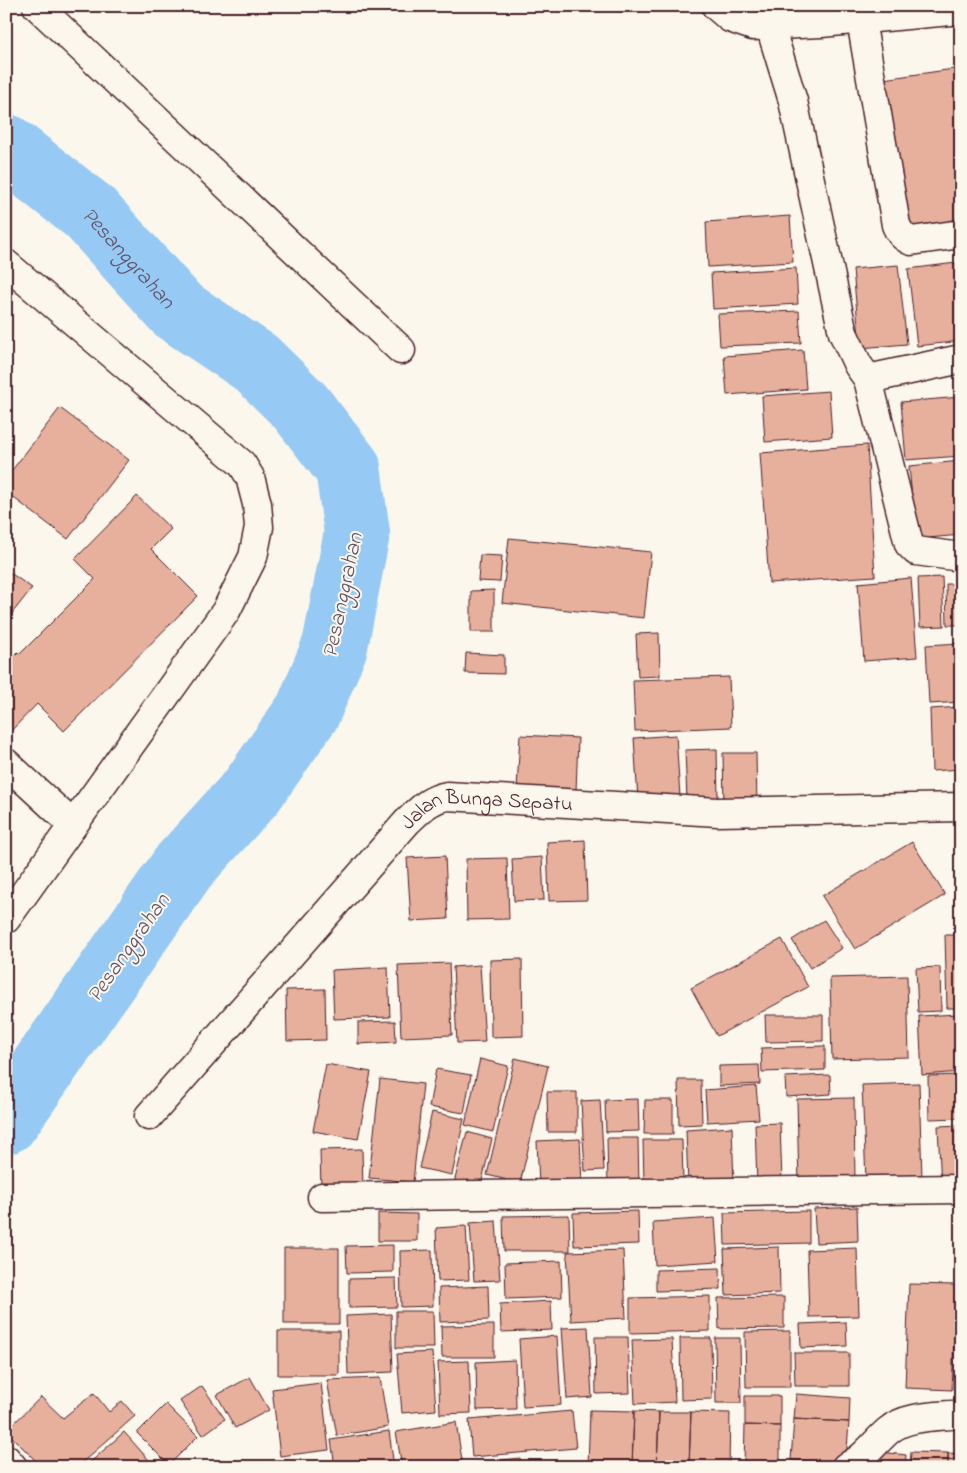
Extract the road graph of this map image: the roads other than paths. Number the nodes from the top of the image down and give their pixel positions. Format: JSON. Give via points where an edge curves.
{"nodes":[{"id":1,"x":37,"y":6,"type":"edge"},
{"id":2,"x":716,"y":6,"type":"edge"},
{"id":3,"x":961,"y":10,"type":"edge"},
{"id":4,"x":861,"y":20,"type":"junction"},
{"id":5,"x":770,"y":26,"type":"junction"},
{"id":6,"x":961,"y":234,"type":"edge"},
{"id":7,"x":6,"y":264,"type":"edge"},
{"id":8,"x":401,"y":350,"type":"dead end"},
{"id":9,"x":961,"y":359,"type":"edge"},
{"id":10,"x":868,"y":379,"type":"junction"},
{"id":11,"x":961,"y":557,"type":"edge"},
{"id":12,"x":6,"y":763,"type":"edge"},
{"id":13,"x":961,"y":807,"type":"edge"},
{"id":14,"x":72,"y":824,"type":"junction"},
{"id":15,"x":6,"y":919,"type":"edge"},
{"id":16,"x":149,"y":1116,"type":"dead end"},
{"id":17,"x":961,"y":1189,"type":"edge"},
{"id":18,"x":322,"y":1198,"type":"dead end"},
{"id":19,"x":961,"y":1414,"type":"edge"},
{"id":20,"x":6,"y":1459,"type":"edge"},
{"id":21,"x":13,"y":1467,"type":"edge"},
{"id":22,"x":846,"y":1467,"type":"edge"}],
"edges":[{"from":1,"to":8,"type":"street"},
{"from":2,"to":5,"type":"street","via":[[738,22]]},
{"from":3,"to":4,"type":"street"},
{"from":4,"to":5,"type":"street"},
{"from":4,"to":6,"type":"street","via":[[896,225],[905,238],[912,240]]},
{"from":5,"to":10,"type":"street","via":[[793,101],[843,333]]},
{"from":7,"to":14,"type":"street","via":[[242,464],[250,477],[257,504],[259,527],[253,557],[226,611]]},
{"from":9,"to":10,"type":"street"},
{"from":10,"to":11,"type":"street","via":[[911,547],[916,551]]},
{"from":12,"to":14,"type":"street"},
{"from":13,"to":16,"type":"street","name":"Jalan Bunga Sepatu","via":[[718,812],[438,798],[424,805],[407,822]]},
{"from":14,"to":15,"type":"street"},
{"from":17,"to":18,"type":"street"},
{"from":19,"to":22,"type":"street","via":[[906,1422],[889,1430],[869,1451]]},
{"from":20,"to":21,"type":"street"}]}
